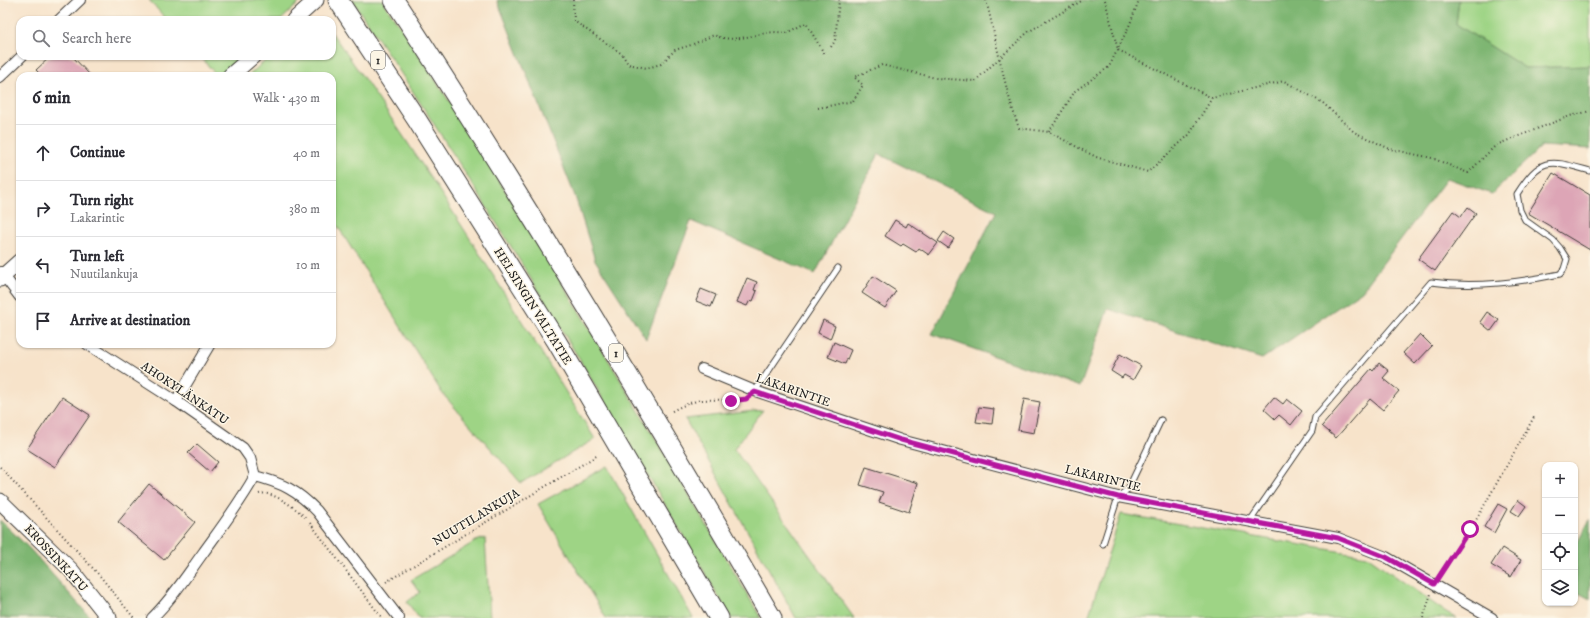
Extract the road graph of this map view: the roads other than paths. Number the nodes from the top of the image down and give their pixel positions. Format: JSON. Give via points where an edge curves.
{"nodes":[{"id":1,"x":80,"y":0,"type":"edge"},
{"id":2,"x":316,"y":0,"type":"edge"},
{"id":3,"x":338,"y":0,"type":"edge"},
{"id":4,"x":394,"y":0,"type":"edge"},
{"id":5,"x":64,"y":16,"type":"edge"},
{"id":6,"x":298,"y":16,"type":"edge"},
{"id":7,"x":18,"y":60,"type":"edge"},
{"id":8,"x":248,"y":60,"type":"edge"},
{"id":9,"x":235,"y":72,"type":"edge"},
{"id":10,"x":0,"y":77,"type":"edge"},
{"id":11,"x":1590,"y":171,"type":"edge"},
{"id":12,"x":16,"y":264,"type":"edge"},
{"id":13,"x":838,"y":268,"type":"dead end"},
{"id":14,"x":1,"y":275,"type":"edge"},
{"id":15,"x":16,"y":292,"type":"edge"},
{"id":16,"x":93,"y":348,"type":"edge"},
{"id":17,"x":208,"y":348,"type":"edge"},
{"id":18,"x":702,"y":369,"type":"dead end"},
{"id":19,"x":755,"y":392,"type":"junction"},
{"id":20,"x":176,"y":401,"type":"junction"},
{"id":21,"x":1161,"y":420,"type":"dead end"},
{"id":22,"x":255,"y":476,"type":"junction"},
{"id":23,"x":1118,"y":497,"type":"junction"},
{"id":24,"x":0,"y":501,"type":"edge"},
{"id":25,"x":1250,"y":521,"type":"junction"},
{"id":26,"x":1103,"y":544,"type":"dead end"},
{"id":27,"x":110,"y":618,"type":"edge"},
{"id":28,"x":152,"y":618,"type":"edge"},
{"id":29,"x":399,"y":618,"type":"edge"},
{"id":30,"x":719,"y":618,"type":"edge"},
{"id":31,"x":772,"y":618,"type":"edge"},
{"id":32,"x":1492,"y":618,"type":"edge"}],
"edges":[{"from":1,"to":5,"type":"street"},
{"from":2,"to":6,"type":"street"},
{"from":3,"to":30,"type":"highway","name":"HELSINGIN VALTATIE","number":"1","via":[[557,342]]},
{"from":4,"to":31,"type":"highway","number":"1","via":[[595,317]]},
{"from":7,"to":10,"type":"street"},
{"from":8,"to":9,"type":"street"},
{"from":11,"to":25,"type":"lane","via":[[1556,162],[1542,164],[1528,177],[1517,194],[1525,220],[1553,240],[1567,259],[1560,274],[1520,282],[1455,286],[1431,282],[1315,417],[1312,431]]},
{"from":12,"to":14,"type":"street"},
{"from":13,"to":19,"type":"lane"},
{"from":14,"to":15,"type":"street"},
{"from":16,"to":20,"type":"street","name":"AHOKYLÄNKATU"},
{"from":17,"to":20,"type":"street"},
{"from":18,"to":19,"type":"street","name":"LAKARINTIE"},
{"from":19,"to":23,"type":"street","name":"LAKARINTIE","via":[[901,440]]},
{"from":20,"to":22,"type":"street","name":"AHOKYLÄNKATU","via":[[243,448],[250,458]]},
{"from":21,"to":23,"type":"lane","via":[[1128,489]]},
{"from":22,"to":28,"type":"street","via":[[183,582]]},
{"from":22,"to":29,"type":"street","via":[[286,485],[304,498],[317,511]]},
{"from":23,"to":25,"type":"street","name":"LAKARINTIE"},
{"from":23,"to":26,"type":"lane"},
{"from":24,"to":27,"type":"street","name":"KROSSINKATU","via":[[71,570]]},
{"from":25,"to":32,"type":"street","name":"LAKARINTIE","via":[[1338,538],[1386,557]]}]}
